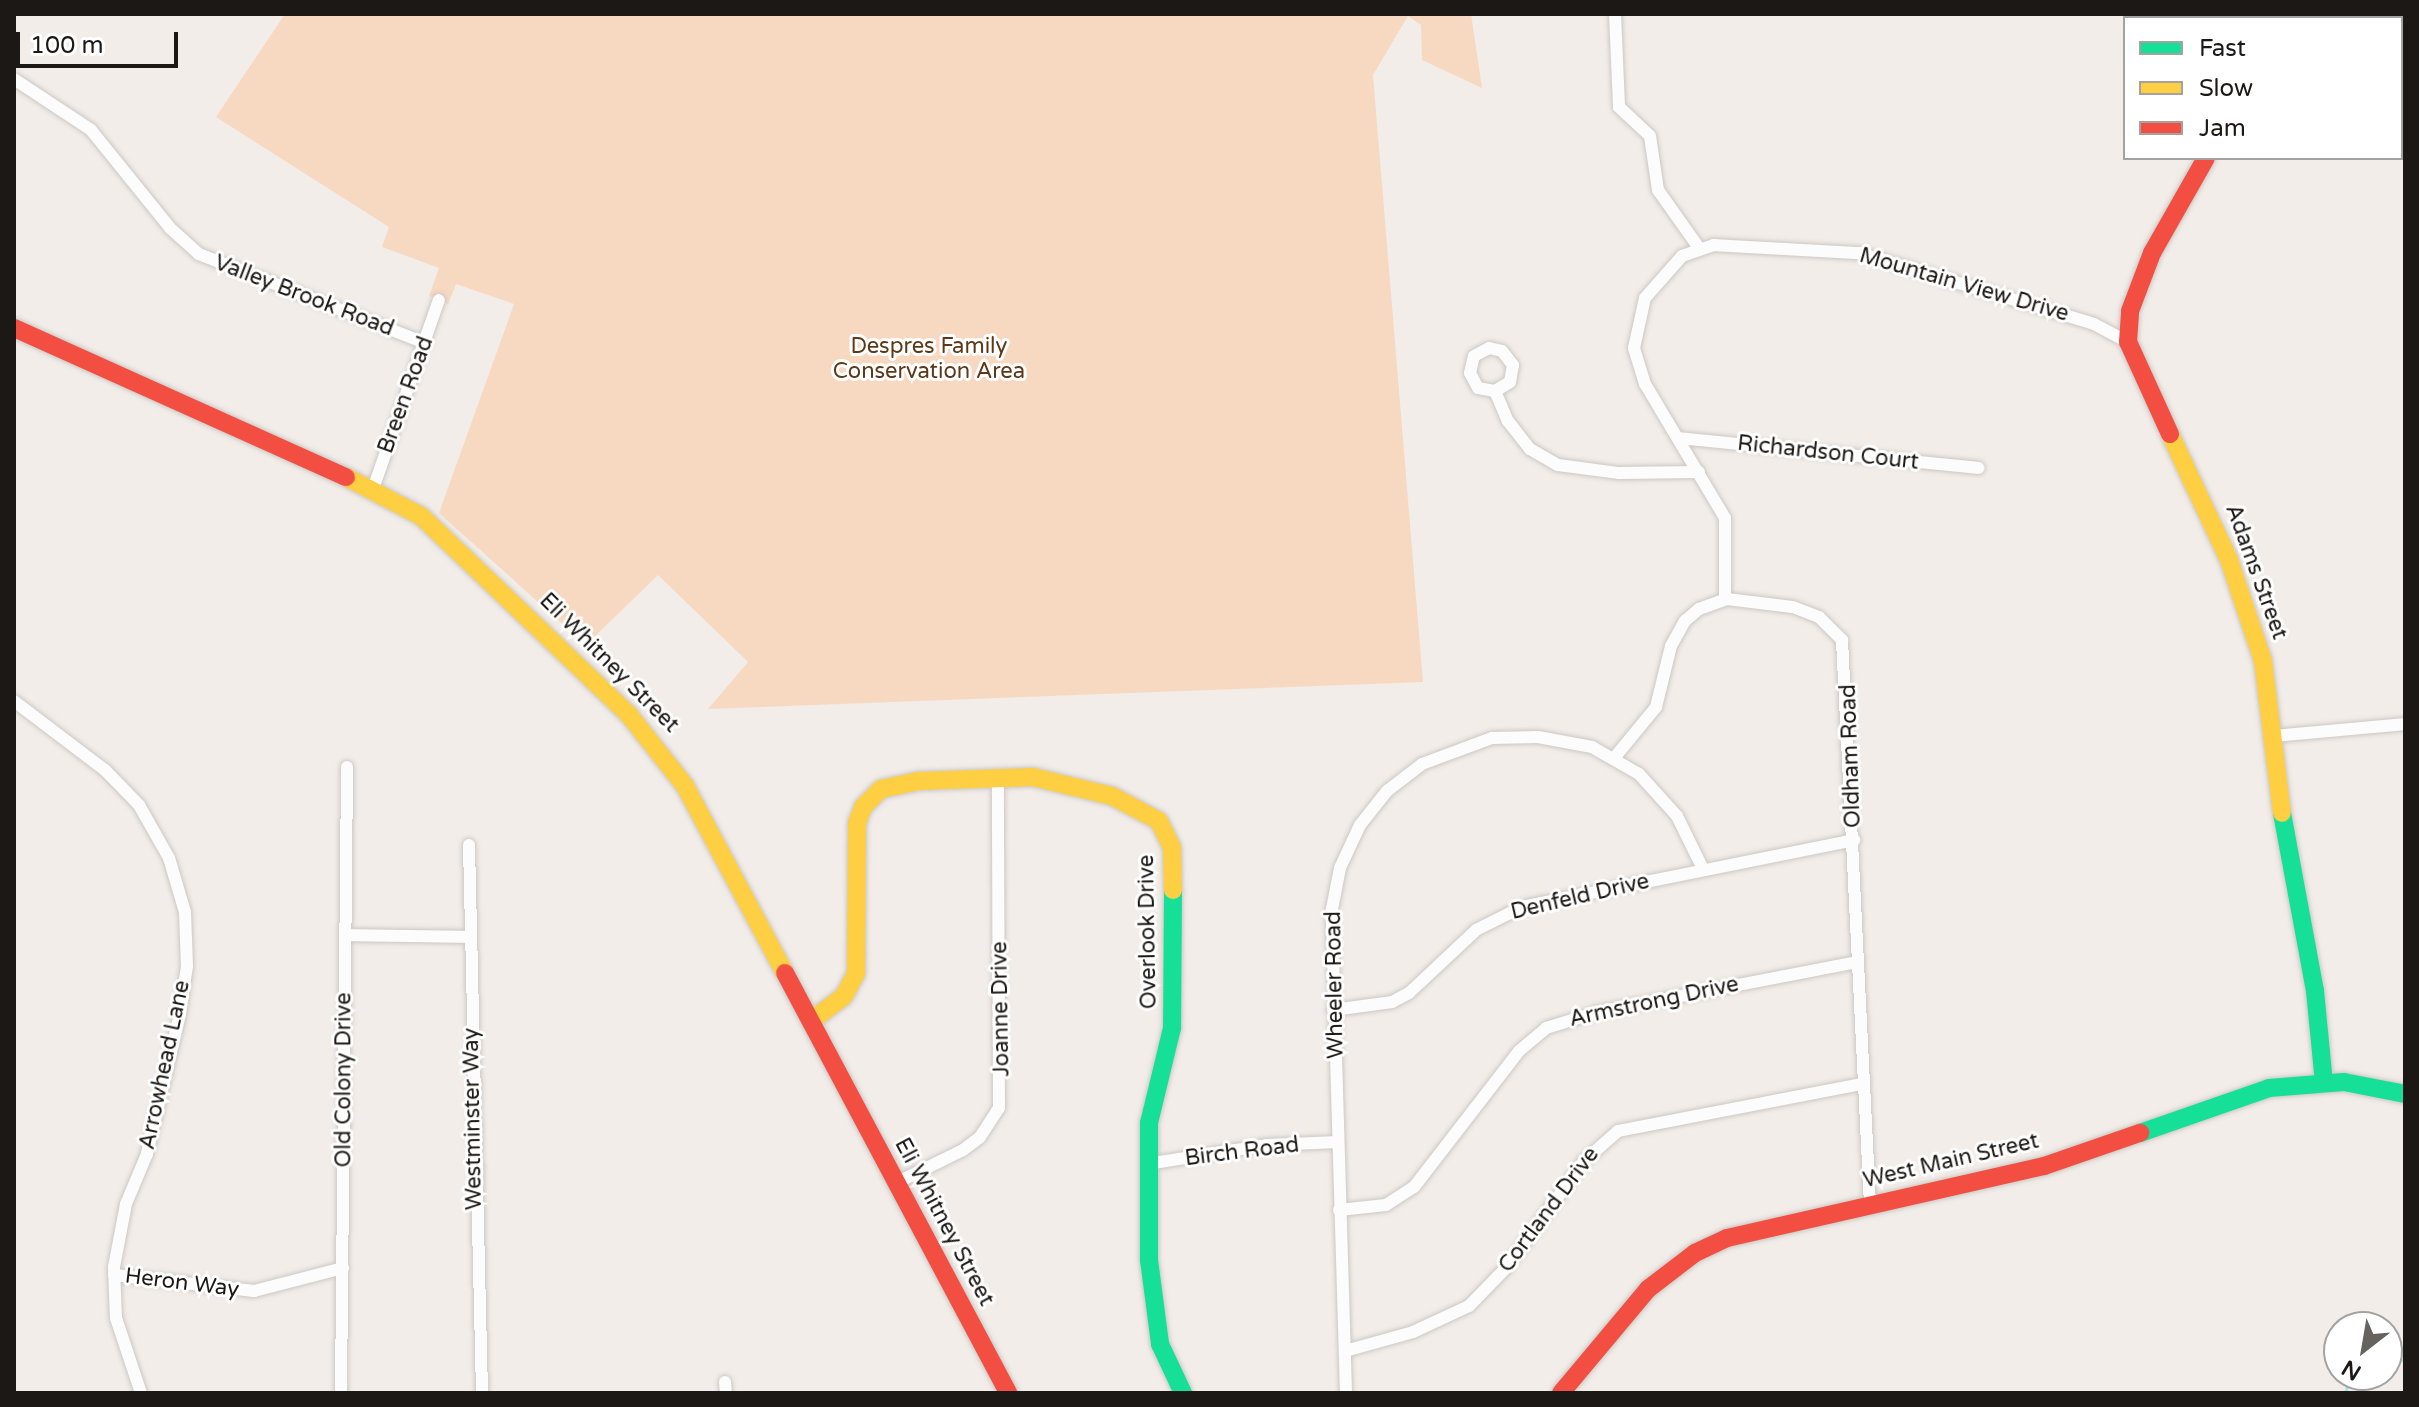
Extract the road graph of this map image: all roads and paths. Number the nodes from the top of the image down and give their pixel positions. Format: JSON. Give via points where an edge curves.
{"nodes":[{"id":1,"x":1615,"y":14,"type":"edge"},
{"id":2,"x":14,"y":79,"type":"edge"},
{"id":3,"x":2205,"y":160,"type":"edge"},
{"id":4,"x":1699,"y":248,"type":"junction"},
{"id":5,"x":439,"y":300,"type":"dead end"},
{"id":6,"x":14,"y":328,"type":"edge"},
{"id":7,"x":2128,"y":342,"type":"junction"},
{"id":8,"x":425,"y":343,"type":"junction"},
{"id":9,"x":1495,"y":391,"type":"dead end"},
{"id":10,"x":1678,"y":438,"type":"junction"},
{"id":11,"x":1979,"y":468,"type":"dead end"},
{"id":12,"x":1699,"y":472,"type":"junction"},
{"id":13,"x":373,"y":489,"type":"junction"},
{"id":14,"x":1725,"y":599,"type":"junction"},
{"id":15,"x":14,"y":701,"type":"edge"},
{"id":16,"x":2405,"y":724,"type":"edge"},
{"id":17,"x":2274,"y":736,"type":"junction"},
{"id":18,"x":1615,"y":757,"type":"junction"},
{"id":19,"x":347,"y":767,"type":"dead end"},
{"id":20,"x":998,"y":779,"type":"junction"},
{"id":21,"x":1854,"y":840,"type":"junction"},
{"id":22,"x":469,"y":845,"type":"dead end"},
{"id":23,"x":1703,"y":869,"type":"junction"},
{"id":24,"x":345,"y":935,"type":"junction"},
{"id":25,"x":470,"y":937,"type":"junction"},
{"id":26,"x":1857,"y":962,"type":"junction"},
{"id":27,"x":1333,"y":1010,"type":"junction"},
{"id":28,"x":811,"y":1021,"type":"junction"},
{"id":29,"x":2324,"y":1082,"type":"junction"},
{"id":30,"x":1861,"y":1084,"type":"junction"},
{"id":31,"x":2405,"y":1094,"type":"edge"},
{"id":32,"x":1338,"y":1142,"type":"junction"},
{"id":33,"x":1147,"y":1164,"type":"junction"},
{"id":34,"x":896,"y":1183,"type":"junction"},
{"id":35,"x":1870,"y":1205,"type":"junction"},
{"id":36,"x":1339,"y":1210,"type":"junction"},
{"id":37,"x":343,"y":1268,"type":"junction"},
{"id":38,"x":114,"y":1275,"type":"junction"},
{"id":39,"x":1345,"y":1351,"type":"junction"},
{"id":40,"x":141,"y":1393,"type":"edge"},
{"id":41,"x":341,"y":1393,"type":"edge"},
{"id":42,"x":482,"y":1393,"type":"edge"},
{"id":43,"x":1008,"y":1393,"type":"edge"},
{"id":44,"x":1183,"y":1393,"type":"edge"},
{"id":45,"x":1346,"y":1393,"type":"edge"},
{"id":46,"x":1561,"y":1393,"type":"edge"}],
"edges":[{"from":1,"to":4,"type":"street","via":[[1619,107],[1650,136],[1658,190]]},
{"from":2,"to":8,"type":"street","name":"Valley Brook Road","via":[[91,130],[170,228],[199,254]]},
{"from":3,"to":7,"type":"street","via":[[2146,267],[2130,311]]},
{"from":4,"to":7,"type":"street","name":"Mountain View Drive","via":[[1768,246],[1859,253],[2094,324]]},
{"from":4,"to":10,"type":"street","via":[[1682,256],[1655,283],[1635,331],[1645,384]]},
{"from":5,"to":8,"type":"street","name":"Breen Road"},
{"from":6,"to":13,"type":"street","name":"Eli Whitney Street"},
{"from":7,"to":17,"type":"street","name":"Adams Street","via":[[2243,594],[2263,661]]},
{"from":8,"to":13,"type":"street","name":"Breen Road"},
{"from":9,"to":12,"type":"street","via":[[1519,438],[1558,465],[1619,473]]},
{"from":10,"to":11,"type":"street","name":"Richardson Court"},
{"from":10,"to":12,"type":"street"},
{"from":12,"to":14,"type":"street","via":[[1725,518]]},
{"from":13,"to":28,"type":"street","name":"Eli Whitney Street","via":[[441,531],[664,753]]},
{"from":14,"to":18,"type":"street","via":[[1685,621],[1671,646],[1656,707]]},
{"from":14,"to":21,"type":"street","name":"Oldham Road","via":[[1807,611],[1842,640]]},
{"from":15,"to":38,"type":"street","name":"Arrowhead Lane","via":[[105,770],[139,805],[169,858],[185,912],[187,966],[180,1014],[147,1154],[117,1240]]},
{"from":16,"to":17,"type":"street"},
{"from":17,"to":29,"type":"street","name":"Adams Street","via":[[2288,857],[2315,991]]},
{"from":18,"to":23,"type":"street","name":"Wheeler Road","via":[[1639,774],[1677,816]]},
{"from":18,"to":27,"type":"street","name":"Wheeler Road","via":[[1565,741],[1492,738],[1422,764],[1387,791],[1360,825],[1340,868],[1332,909]]},
{"from":19,"to":24,"type":"street","name":"Old Colony Drive"},
{"from":20,"to":28,"type":"street","name":"Overlook Drive","via":[[897,783],[881,789],[863,807],[857,823],[856,973],[844,996]]},
{"from":20,"to":33,"type":"street","name":"Overlook Drive","via":[[1033,777],[1076,784],[1150,813],[1168,834],[1175,1007],[1153,1093]]},
{"from":20,"to":34,"type":"street","name":"Joanne Drive","via":[[999,1108],[980,1137],[963,1150]]},
{"from":21,"to":23,"type":"street","name":"Denfeld Drive"},
{"from":21,"to":26,"type":"street","name":"Oldham Road"},
{"from":22,"to":25,"type":"street","name":"Westminster Way"},
{"from":23,"to":27,"type":"street","name":"Denfeld Drive","via":[[1504,914],[1468,936],[1409,993],[1392,1002]]},
{"from":24,"to":25,"type":"street"},
{"from":24,"to":37,"type":"street","name":"Old Colony Drive"},
{"from":25,"to":42,"type":"street","name":"Westminster Way"},
{"from":26,"to":30,"type":"street","name":"Oldham Road"},
{"from":26,"to":36,"type":"street","name":"Armstrong Drive","via":[[1598,1012],[1546,1028],[1519,1051],[1414,1187],[1386,1205]]},
{"from":27,"to":32,"type":"street","name":"Wheeler Road"},
{"from":28,"to":34,"type":"street","name":"Eli Whitney Street"},
{"from":29,"to":31,"type":"street","name":"West Main Street"},
{"from":29,"to":35,"type":"street","name":"West Main Street","via":[[2248,1094],[2044,1166]]},
{"from":30,"to":35,"type":"street","name":"Oldham Road"},
{"from":30,"to":39,"type":"street","name":"Cortland Drive","via":[[1618,1131],[1584,1161],[1476,1300],[1435,1324]]},
{"from":32,"to":33,"type":"street","name":"Birch Road","via":[[1256,1146]]},
{"from":32,"to":36,"type":"street","name":"Wheeler Road"},
{"from":33,"to":44,"type":"street","name":"Overlook Drive","via":[[1155,1320]]},
{"from":34,"to":43,"type":"street","name":"Eli Whitney Street"},
{"from":35,"to":46,"type":"street","name":"West Main Street","via":[[1778,1222],[1695,1253],[1648,1289]]},
{"from":36,"to":39,"type":"street","name":"Wheeler Road"},
{"from":37,"to":38,"type":"street","name":"Heron Way","via":[[254,1291]]},
{"from":37,"to":41,"type":"street","name":"Old Colony Drive"},
{"from":38,"to":40,"type":"street","name":"Arrowhead Lane","via":[[116,1318]]},
{"from":39,"to":45,"type":"street","name":"Wheeler Road"}]}
